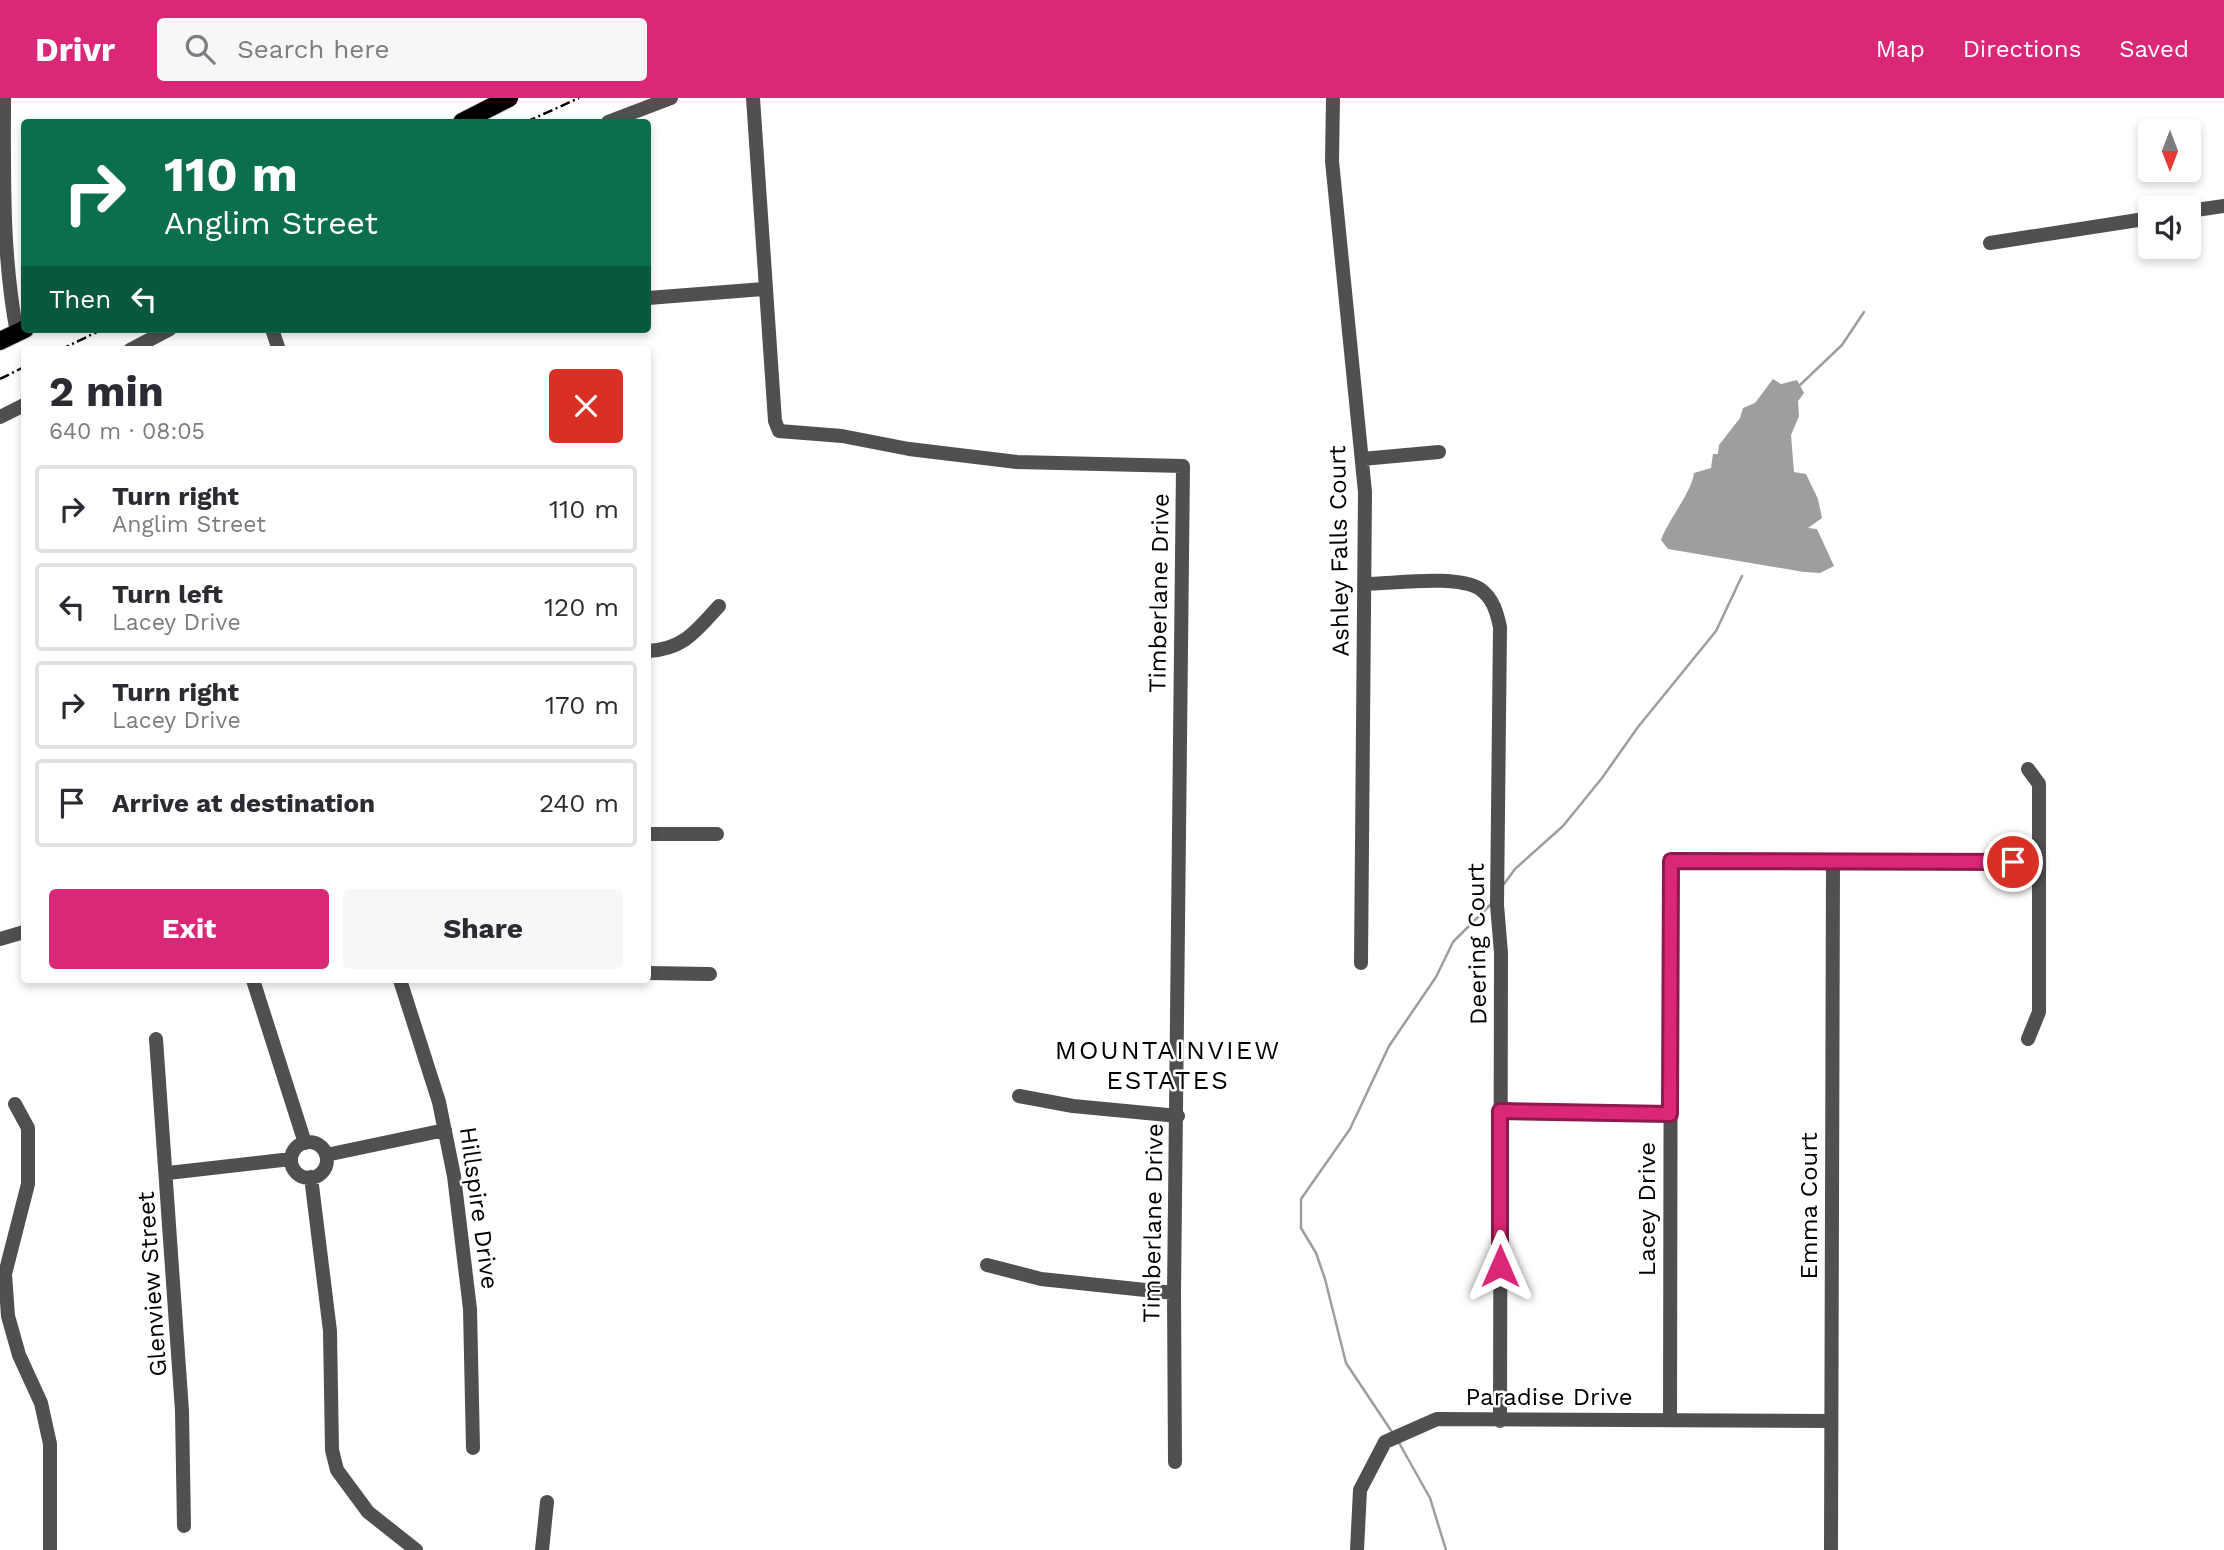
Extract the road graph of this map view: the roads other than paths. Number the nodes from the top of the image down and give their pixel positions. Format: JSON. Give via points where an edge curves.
{"nodes":[{"id":1,"x":4,"y":98,"type":"edge"},
{"id":2,"x":509,"y":98,"type":"edge"},
{"id":3,"x":671,"y":98,"type":"edge"},
{"id":4,"x":753,"y":98,"type":"edge"},
{"id":5,"x":1333,"y":98,"type":"edge"},
{"id":6,"x":468,"y":119,"type":"edge"},
{"id":7,"x":616,"y":119,"type":"edge"},
{"id":8,"x":2224,"y":206,"type":"edge"},
{"id":9,"x":2,"y":209,"type":"edge"},
{"id":10,"x":2201,"y":209,"type":"edge"},
{"id":11,"x":2138,"y":220,"type":"edge"},
{"id":12,"x":1990,"y":243,"type":"dead end"},
{"id":13,"x":764,"y":289,"type":"junction"},
{"id":14,"x":651,"y":298,"type":"edge"},
{"id":15,"x":21,"y":331,"type":"edge"},
{"id":16,"x":162,"y":333,"type":"edge"},
{"id":17,"x":0,"y":341,"type":"edge"},
{"id":18,"x":138,"y":346,"type":"edge"},
{"id":19,"x":21,"y":406,"type":"edge"},
{"id":20,"x":0,"y":416,"type":"edge"},
{"id":21,"x":1439,"y":452,"type":"dead end"},
{"id":22,"x":1362,"y":459,"type":"junction"},
{"id":23,"x":1364,"y":584,"type":"junction"},
{"id":24,"x":719,"y":606,"type":"dead end"},
{"id":25,"x":651,"y":651,"type":"edge"},
{"id":26,"x":2028,"y":769,"type":"dead end"},
{"id":27,"x":651,"y":834,"type":"edge"},
{"id":28,"x":717,"y":834,"type":"dead end"},
{"id":29,"x":1833,"y":862,"type":"junction"},
{"id":30,"x":2039,"y":862,"type":"junction"},
{"id":31,"x":21,"y":933,"type":"edge"},
{"id":32,"x":0,"y":939,"type":"edge"},
{"id":33,"x":1361,"y":962,"type":"dead end"},
{"id":34,"x":651,"y":973,"type":"edge"},
{"id":35,"x":710,"y":974,"type":"dead end"},
{"id":36,"x":254,"y":983,"type":"edge"},
{"id":37,"x":401,"y":983,"type":"edge"},
{"id":38,"x":156,"y":1039,"type":"dead end"},
{"id":39,"x":2028,"y":1039,"type":"dead end"},
{"id":40,"x":1019,"y":1096,"type":"dead end"},
{"id":41,"x":15,"y":1104,"type":"dead end"},
{"id":42,"x":1500,"y":1111,"type":"junction"},
{"id":43,"x":1670,"y":1114,"type":"junction"},
{"id":44,"x":1178,"y":1116,"type":"junction"},
{"id":45,"x":445,"y":1130,"type":"junction"},
{"id":46,"x":304,"y":1143,"type":"junction"},
{"id":47,"x":326,"y":1155,"type":"junction"},
{"id":48,"x":291,"y":1159,"type":"junction"},
{"id":49,"x":168,"y":1173,"type":"junction"},
{"id":50,"x":311,"y":1177,"type":"junction"},
{"id":51,"x":987,"y":1265,"type":"dead end"},
{"id":52,"x":1174,"y":1293,"type":"junction"},
{"id":53,"x":1670,"y":1420,"type":"junction"},
{"id":54,"x":1500,"y":1421,"type":"junction"},
{"id":55,"x":1832,"y":1421,"type":"junction"},
{"id":56,"x":473,"y":1448,"type":"dead end"},
{"id":57,"x":1175,"y":1462,"type":"dead end"},
{"id":58,"x":547,"y":1502,"type":"dead end"},
{"id":59,"x":184,"y":1526,"type":"dead end"},
{"id":60,"x":50,"y":1550,"type":"edge"},
{"id":61,"x":416,"y":1550,"type":"edge"},
{"id":62,"x":542,"y":1550,"type":"edge"},
{"id":63,"x":1357,"y":1550,"type":"edge"},
{"id":64,"x":1831,"y":1550,"type":"edge"}],
"edges":[{"from":1,"to":9,"type":"street"},
{"from":2,"to":6,"type":"main road"},
{"from":3,"to":7,"type":"street"},
{"from":4,"to":13,"type":"street","name":"Timberlane Drive"},
{"from":5,"to":22,"type":"street","name":"Ashley Falls Court","via":[[1332,161]]},
{"from":8,"to":10,"type":"street"},
{"from":9,"to":15,"type":"street","via":[[8,279]]},
{"from":11,"to":12,"type":"street"},
{"from":13,"to":14,"type":"street"},
{"from":13,"to":44,"type":"street","name":"Timberlane Drive","via":[[779,431],[1017,462],[1183,466]]},
{"from":15,"to":17,"type":"main road"},
{"from":16,"to":18,"type":"street"},
{"from":19,"to":20,"type":"street"},
{"from":21,"to":22,"type":"street"},
{"from":22,"to":23,"type":"street","name":"Ashley Falls Court"},
{"from":23,"to":33,"type":"street","name":"Ashley Falls Court"},
{"from":23,"to":42,"type":"street","name":"Deering Court","via":[[1463,582],[1481,590],[1496,608],[1500,627]]},
{"from":24,"to":25,"type":"street","via":[[689,638],[669,650]]},
{"from":26,"to":30,"type":"street","via":[[2039,784]]},
{"from":27,"to":28,"type":"street"},
{"from":29,"to":30,"type":"street","name":"Lacey Drive"},
{"from":29,"to":43,"type":"street","name":"Lacey Drive","via":[[1671,861]]},
{"from":29,"to":55,"type":"street","name":"Emma Court"},
{"from":30,"to":39,"type":"street","via":[[2039,1012]]},
{"from":31,"to":32,"type":"street"},
{"from":34,"to":35,"type":"street"},
{"from":36,"to":46,"type":"street"},
{"from":37,"to":45,"type":"street","name":"Hillspire Drive"},
{"from":38,"to":49,"type":"street","name":"Glenview Street"},
{"from":40,"to":44,"type":"street"},
{"from":41,"to":60,"type":"street","via":[[28,1128],[29,1184],[5,1274],[8,1316],[41,1403],[50,1444]]},
{"from":42,"to":43,"type":"street"},
{"from":42,"to":54,"type":"street","name":"Deering Court"},
{"from":43,"to":53,"type":"street","name":"Lacey Drive"},
{"from":44,"to":52,"type":"street","name":"Timberlane Drive"},
{"from":45,"to":47,"type":"street"},
{"from":45,"to":56,"type":"street","name":"Hillspire Drive","via":[[470,1309]]},
{"from":46,"to":47,"type":"street","via":[[315,1143]]},
{"from":46,"to":48,"type":"street"},
{"from":47,"to":50,"type":"street","via":[[322,1172]]},
{"from":48,"to":49,"type":"street"},
{"from":48,"to":50,"type":"street","via":[[297,1173]]},
{"from":49,"to":59,"type":"street","name":"Glenview Street","via":[[183,1411]]},
{"from":50,"to":61,"type":"street","via":[[330,1331],[332,1450],[337,1470],[368,1512]]},
{"from":51,"to":52,"type":"street","via":[[1030,1277]]},
{"from":52,"to":57,"type":"street","name":"Timberlane Drive"},
{"from":53,"to":54,"type":"street","name":"Paradise Drive"},
{"from":53,"to":55,"type":"street","name":"Paradise Drive"},
{"from":54,"to":63,"type":"street","name":"Paradise Drive","via":[[1437,1419],[1385,1442],[1360,1490]]},
{"from":55,"to":64,"type":"street","name":"Emma Court"},
{"from":58,"to":62,"type":"street"}]}
